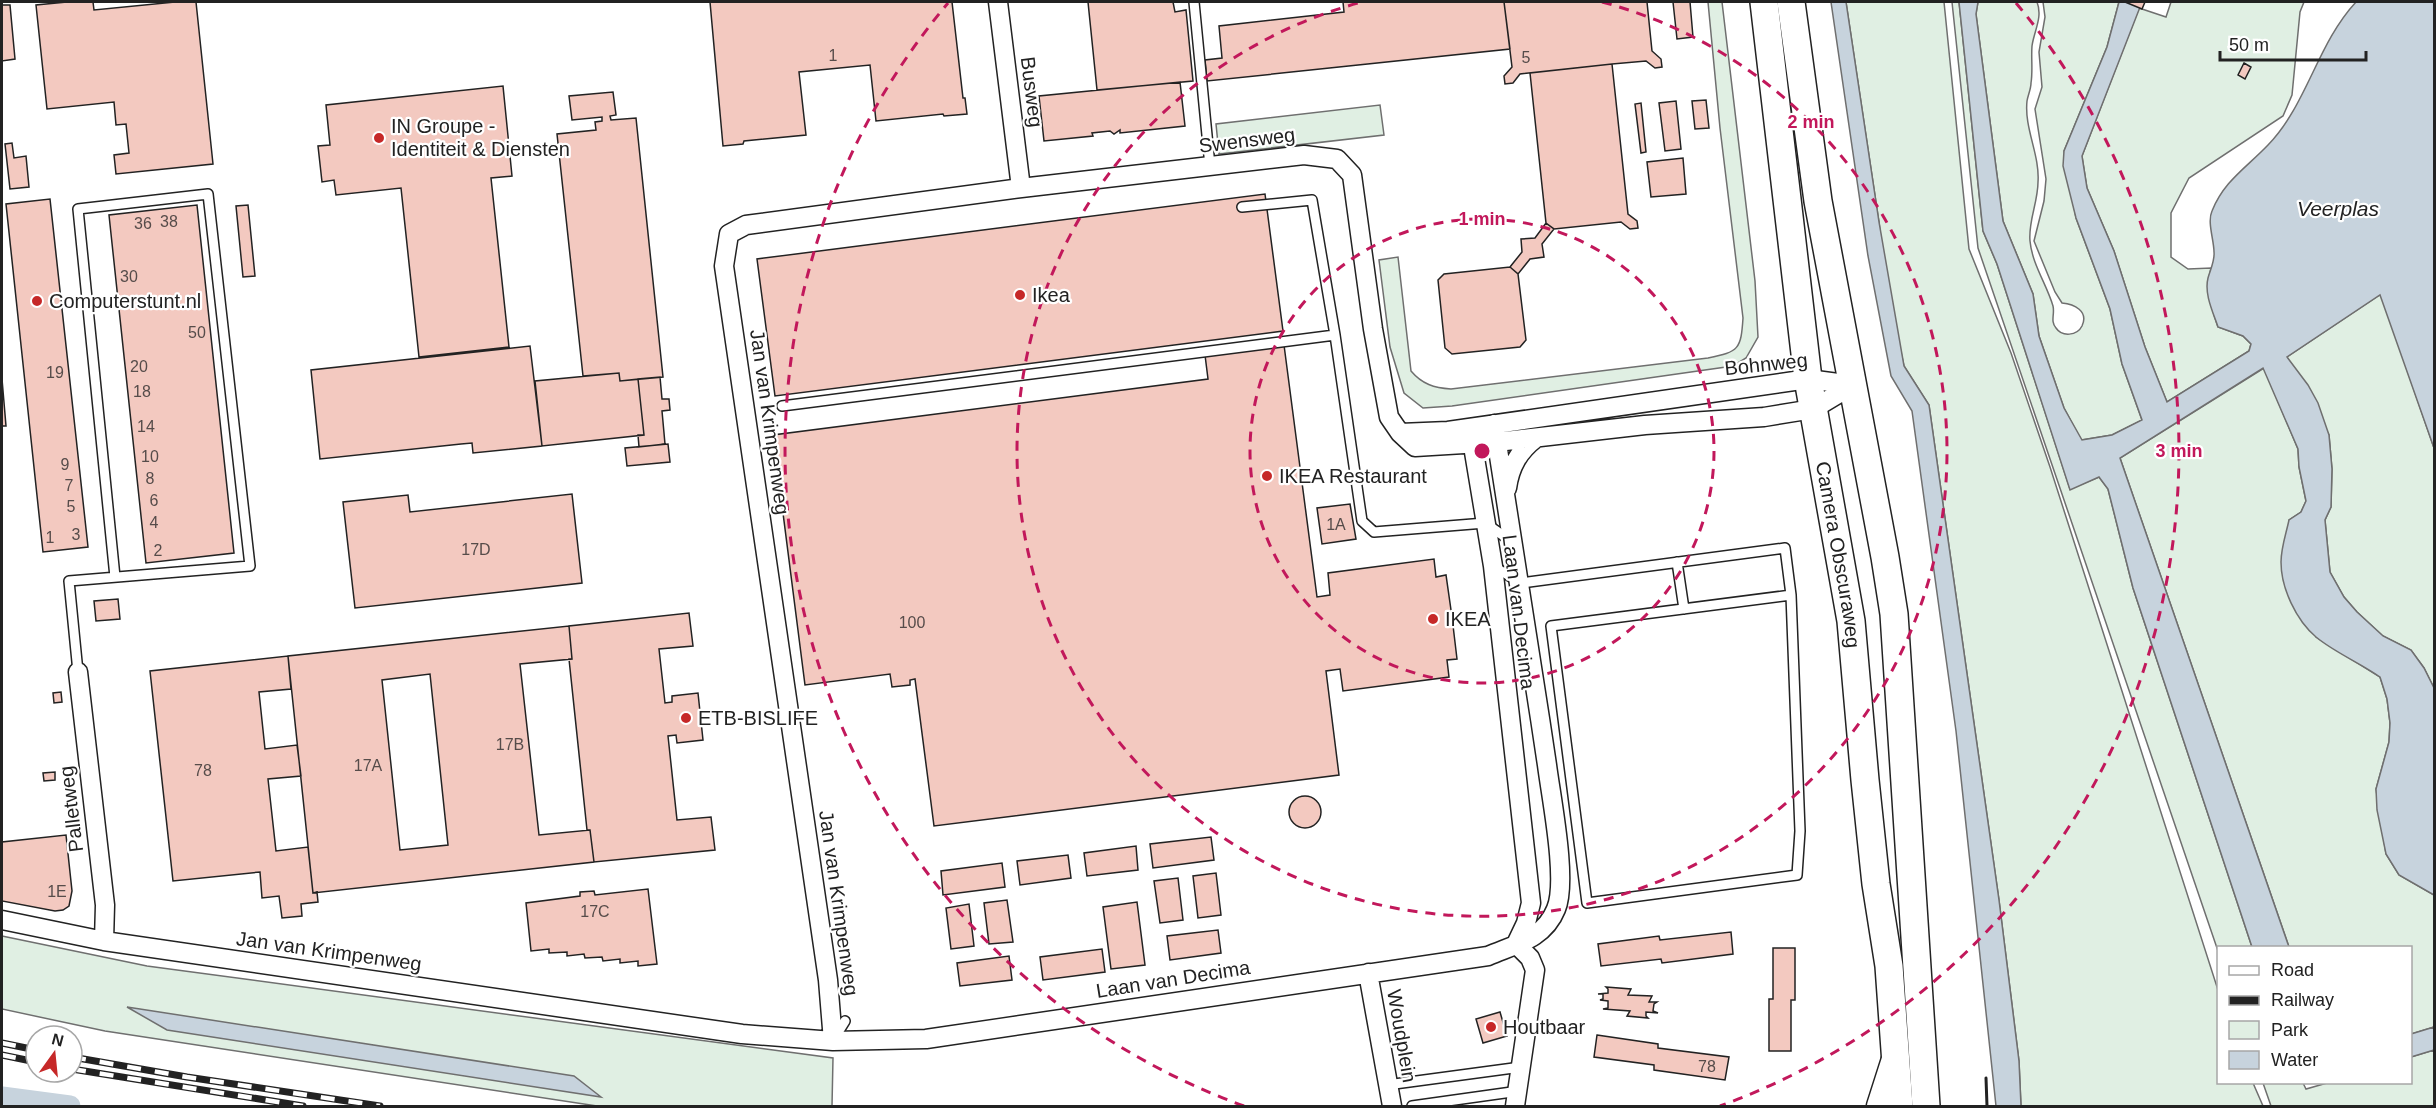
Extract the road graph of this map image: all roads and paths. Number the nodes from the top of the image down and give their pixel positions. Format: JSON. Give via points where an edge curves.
{"nodes":[{"id":1,"x":998,"y":2,"type":"edge"},
{"id":2,"x":1194,"y":2,"type":"edge"},
{"id":3,"x":1764,"y":2,"type":"edge"},
{"id":4,"x":1791,"y":2,"type":"edge"},
{"id":5,"x":1210,"y":166,"type":"junction"},
{"id":6,"x":1021,"y":188,"type":"junction"},
{"id":7,"x":1242,"y":207,"type":"dead end"},
{"id":8,"x":1335,"y":335,"type":"junction"},
{"id":9,"x":1808,"y":379,"type":"junction"},
{"id":10,"x":1853,"y":385,"type":"junction"},
{"id":11,"x":782,"y":406,"type":"dead end"},
{"id":12,"x":1813,"y":409,"type":"junction"},
{"id":13,"x":1494,"y":424,"type":"junction"},
{"id":14,"x":1400,"y":433,"type":"joint"},
{"id":15,"x":1471,"y":436,"type":"junction"},
{"id":16,"x":1536,"y":438,"type":"junction"},
{"id":17,"x":1497,"y":442,"type":"junction"},
{"id":18,"x":1505,"y":495,"type":"junction"},
{"id":19,"x":1485,"y":523,"type":"junction"},
{"id":20,"x":1514,"y":543,"type":"junction"},
{"id":21,"x":1677,"y":562,"type":"junction"},
{"id":22,"x":1492,"y":566,"type":"junction"},
{"id":23,"x":115,"y":577,"type":"junction"},
{"id":24,"x":1521,"y":583,"type":"junction"},
{"id":25,"x":1791,"y":595,"type":"junction"},
{"id":26,"x":1684,"y":609,"type":"junction"},
{"id":27,"x":78,"y":672,"type":"joint"},
{"id":28,"x":1557,"y":757,"type":"junction"},
{"id":29,"x":2,"y":920,"type":"edge"},
{"id":30,"x":104,"y":941,"type":"junction"},
{"id":31,"x":1516,"y":944,"type":"junction"},
{"id":32,"x":1368,"y":973,"type":"junction"},
{"id":33,"x":845,"y":1021,"type":"dead end"},
{"id":34,"x":833,"y":1041,"type":"junction"},
{"id":35,"x":1895,"y":1056,"type":"junction"},
{"id":36,"x":1521,"y":1067,"type":"junction"},
{"id":37,"x":1387,"y":1085,"type":"junction"},
{"id":38,"x":1517,"y":1099,"type":"edge"},
{"id":39,"x":1392,"y":1107,"type":"edge"},
{"id":40,"x":1412,"y":1107,"type":"edge"},
{"id":41,"x":1879,"y":1107,"type":"edge"},
{"id":42,"x":1899,"y":1107,"type":"edge"},
{"id":43,"x":1926,"y":1107,"type":"edge"}],
"edges":[{"from":1,"to":6,"type":"street","name":"Busweg"},
{"from":2,"to":5,"type":"lane"},
{"from":3,"to":9,"type":"main road","name":"Camera Obscuraweg"},
{"from":4,"to":10,"type":"main road","via":[[1816,190]]},
{"from":5,"to":6,"type":"street","name":"Swensweg"},
{"from":5,"to":14,"type":"street","name":"Swensweg","via":[[1304,155],[1337,159],[1352,175],[1389,417]]},
{"from":6,"to":34,"type":"street","name":"Jan van Krimpenweg","via":[[746,225],[729,234],[724,266],[828,980]]},
{"from":7,"to":8,"type":"lane","via":[[1312,200]]},
{"from":8,"to":11,"type":"lane"},
{"from":8,"to":19,"type":"lane","via":[[1362,521],[1374,532]]},
{"from":9,"to":10,"type":"street","name":"Bohnweg"},
{"from":9,"to":12,"type":"main road","name":"Camera Obscuraweg"},
{"from":9,"to":13,"type":"street","name":"Bohnweg"},
{"from":10,"to":12,"type":"street","name":"Bohnweg"},
{"from":10,"to":43,"type":"main road","via":[[1894,614]]},
{"from":12,"to":16,"type":"street","name":"Bohnweg"},
{"from":12,"to":35,"type":"main road","name":"Camera Obscuraweg","via":[[1851,621],[1864,780],[1889,966]]},
{"from":13,"to":15,"type":"street","name":"Bohnweg"},
{"from":13,"to":17,"type":"street","name":"Laan van Decima"},
{"from":14,"to":15,"type":"street","name":"Bohnweg"},
{"from":15,"to":17,"type":"street","name":"Bohnweg"},
{"from":15,"to":19,"type":"street","name":"Laan van Decima"},
{"from":16,"to":17,"type":"street","name":"Bohnweg"},
{"from":16,"to":18,"type":"street","name":"Laan van Decima","via":[[1515,460]]},
{"from":17,"to":18,"type":"street","name":"Laan van Decima"},
{"from":18,"to":20,"type":"street","name":"Laan van Decima"},
{"from":19,"to":20,"type":"lane"},
{"from":19,"to":22,"type":"street","name":"Laan van Decima"},
{"from":20,"to":24,"type":"street","name":"Laan van Decima"},
{"from":21,"to":24,"type":"lane"},
{"from":21,"to":25,"type":"lane","via":[[1785,548]]},
{"from":21,"to":26,"type":"lane"},
{"from":22,"to":24,"type":"lane"},
{"from":22,"to":31,"type":"street","name":"Laan van Decima","via":[[1531,903]]},
{"from":23,"to":23,"type":"lane","via":[[250,566],[208,194],[78,209]]},
{"from":23,"to":27,"type":"lane","via":[[69,581]]},
{"from":24,"to":28,"type":"street","name":"Laan van Decima"},
{"from":25,"to":26,"type":"lane"},
{"from":25,"to":28,"type":"lane","via":[[1800,831],[1797,876],[1587,903]]},
{"from":26,"to":28,"type":"lane","via":[[1551,626]]},
{"from":27,"to":30,"type":"street","name":"Palletweg","via":[[105,905]]},
{"from":28,"to":31,"type":"street","name":"Laan van Decima","via":[[1562,888],[1551,920],[1535,937]]},
{"from":29,"to":30,"type":"street","name":"Jan van Krimpenweg"},
{"from":30,"to":34,"type":"street","name":"Jan van Krimpenweg","via":[[742,1034]]},
{"from":31,"to":32,"type":"street","name":"Laan van Decima","via":[[1488,956]]},
{"from":31,"to":36,"type":"street","via":[[1530,958],[1534,970]]},
{"from":32,"to":34,"type":"street","name":"Laan van Decima","via":[[926,1039]]},
{"from":32,"to":37,"type":"street","name":"Woudplein"},
{"from":33,"to":34,"type":"lane"},
{"from":35,"to":41,"type":"main road","name":"Camera Obscuraweg"},
{"from":35,"to":42,"type":"main road"},
{"from":36,"to":37,"type":"lane"},
{"from":36,"to":38,"type":"street"},
{"from":37,"to":39,"type":"street","name":"Woudplein"},
{"from":38,"to":40,"type":"lane"}]}
